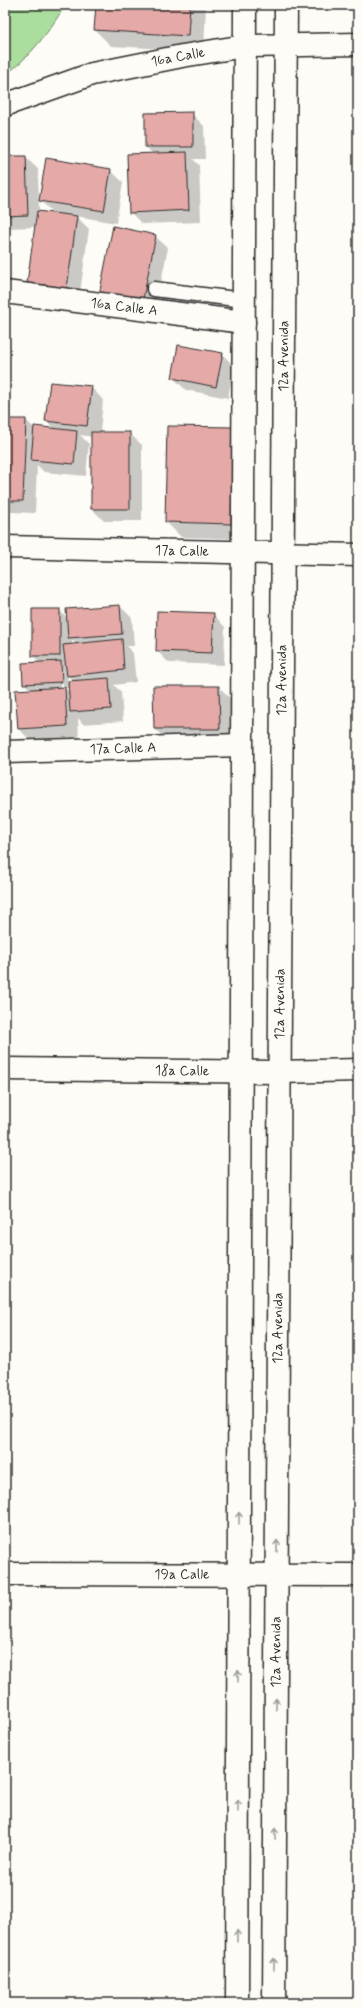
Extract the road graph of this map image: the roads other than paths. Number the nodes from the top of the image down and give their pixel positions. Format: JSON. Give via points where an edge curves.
{"nodes":[{"id":1,"x":245,"y":5,"type":"edge"},
{"id":2,"x":286,"y":5,"type":"edge"},
{"id":3,"x":358,"y":44,"type":"edge"},
{"id":4,"x":286,"y":45,"type":"junction"},
{"id":5,"x":245,"y":46,"type":"junction"},
{"id":6,"x":5,"y":105,"type":"edge"},
{"id":7,"x":154,"y":289,"type":"dead end"},
{"id":8,"x":5,"y":292,"type":"edge"},
{"id":9,"x":244,"y":300,"type":"junction"},
{"id":10,"x":244,"y":322,"type":"junction"},
{"id":11,"x":5,"y":547,"type":"edge"},
{"id":12,"x":242,"y":553,"type":"junction"},
{"id":13,"x":283,"y":555,"type":"junction"},
{"id":14,"x":358,"y":555,"type":"edge"},
{"id":15,"x":241,"y":745,"type":"junction"},
{"id":16,"x":5,"y":752,"type":"edge"},
{"id":17,"x":5,"y":1070,"type":"edge"},
{"id":18,"x":358,"y":1070,"type":"edge"},
{"id":19,"x":240,"y":1072,"type":"junction"},
{"id":20,"x":280,"y":1072,"type":"junction"},
{"id":21,"x":5,"y":1574,"type":"edge"},
{"id":22,"x":238,"y":1574,"type":"junction"},
{"id":23,"x":276,"y":1574,"type":"junction"},
{"id":24,"x":358,"y":1575,"type":"edge"},
{"id":25,"x":237,"y":2003,"type":"edge"},
{"id":26,"x":274,"y":2003,"type":"edge"}],
"edges":[{"from":1,"to":5,"type":"main road"},
{"from":2,"to":4,"type":"main road","name":"12a Avenida"},
{"from":3,"to":4,"type":"main road","name":"16a Calle"},
{"from":4,"to":5,"type":"main road","name":"16a Calle"},
{"from":4,"to":13,"type":"main road","name":"12a Avenida"},
{"from":5,"to":6,"type":"main road","name":"16a Calle","via":[[92,74]]},
{"from":5,"to":9,"type":"main road"},
{"from":7,"to":9,"type":"lane"},
{"from":8,"to":10,"type":"main road","name":"16a Calle A"},
{"from":9,"to":10,"type":"main road"},
{"from":10,"to":12,"type":"main road"},
{"from":11,"to":12,"type":"main road","name":"17a Calle"},
{"from":12,"to":13,"type":"main road","name":"17a Calle"},
{"from":12,"to":15,"type":"main road"},
{"from":13,"to":14,"type":"main road","name":"17a Calle"},
{"from":13,"to":20,"type":"main road","name":"12a Avenida"},
{"from":15,"to":16,"type":"main road","name":"17a Calle A"},
{"from":15,"to":19,"type":"main road"},
{"from":17,"to":19,"type":"main road","name":"18a Calle"},
{"from":18,"to":20,"type":"main road","name":"18a Calle"},
{"from":19,"to":20,"type":"main road","name":"18a Calle"},
{"from":22,"to":19,"type":"main road","one_way":true},
{"from":23,"to":20,"type":"main road","name":"12a Avenida","one_way":true},
{"from":21,"to":22,"type":"main road","name":"19a Calle"},
{"from":22,"to":23,"type":"main road","name":"19a Calle"},
{"from":25,"to":22,"type":"main road","one_way":true},
{"from":23,"to":24,"type":"main road","name":"19a Calle"},
{"from":26,"to":23,"type":"main road","name":"12a Avenida","one_way":true}]}
